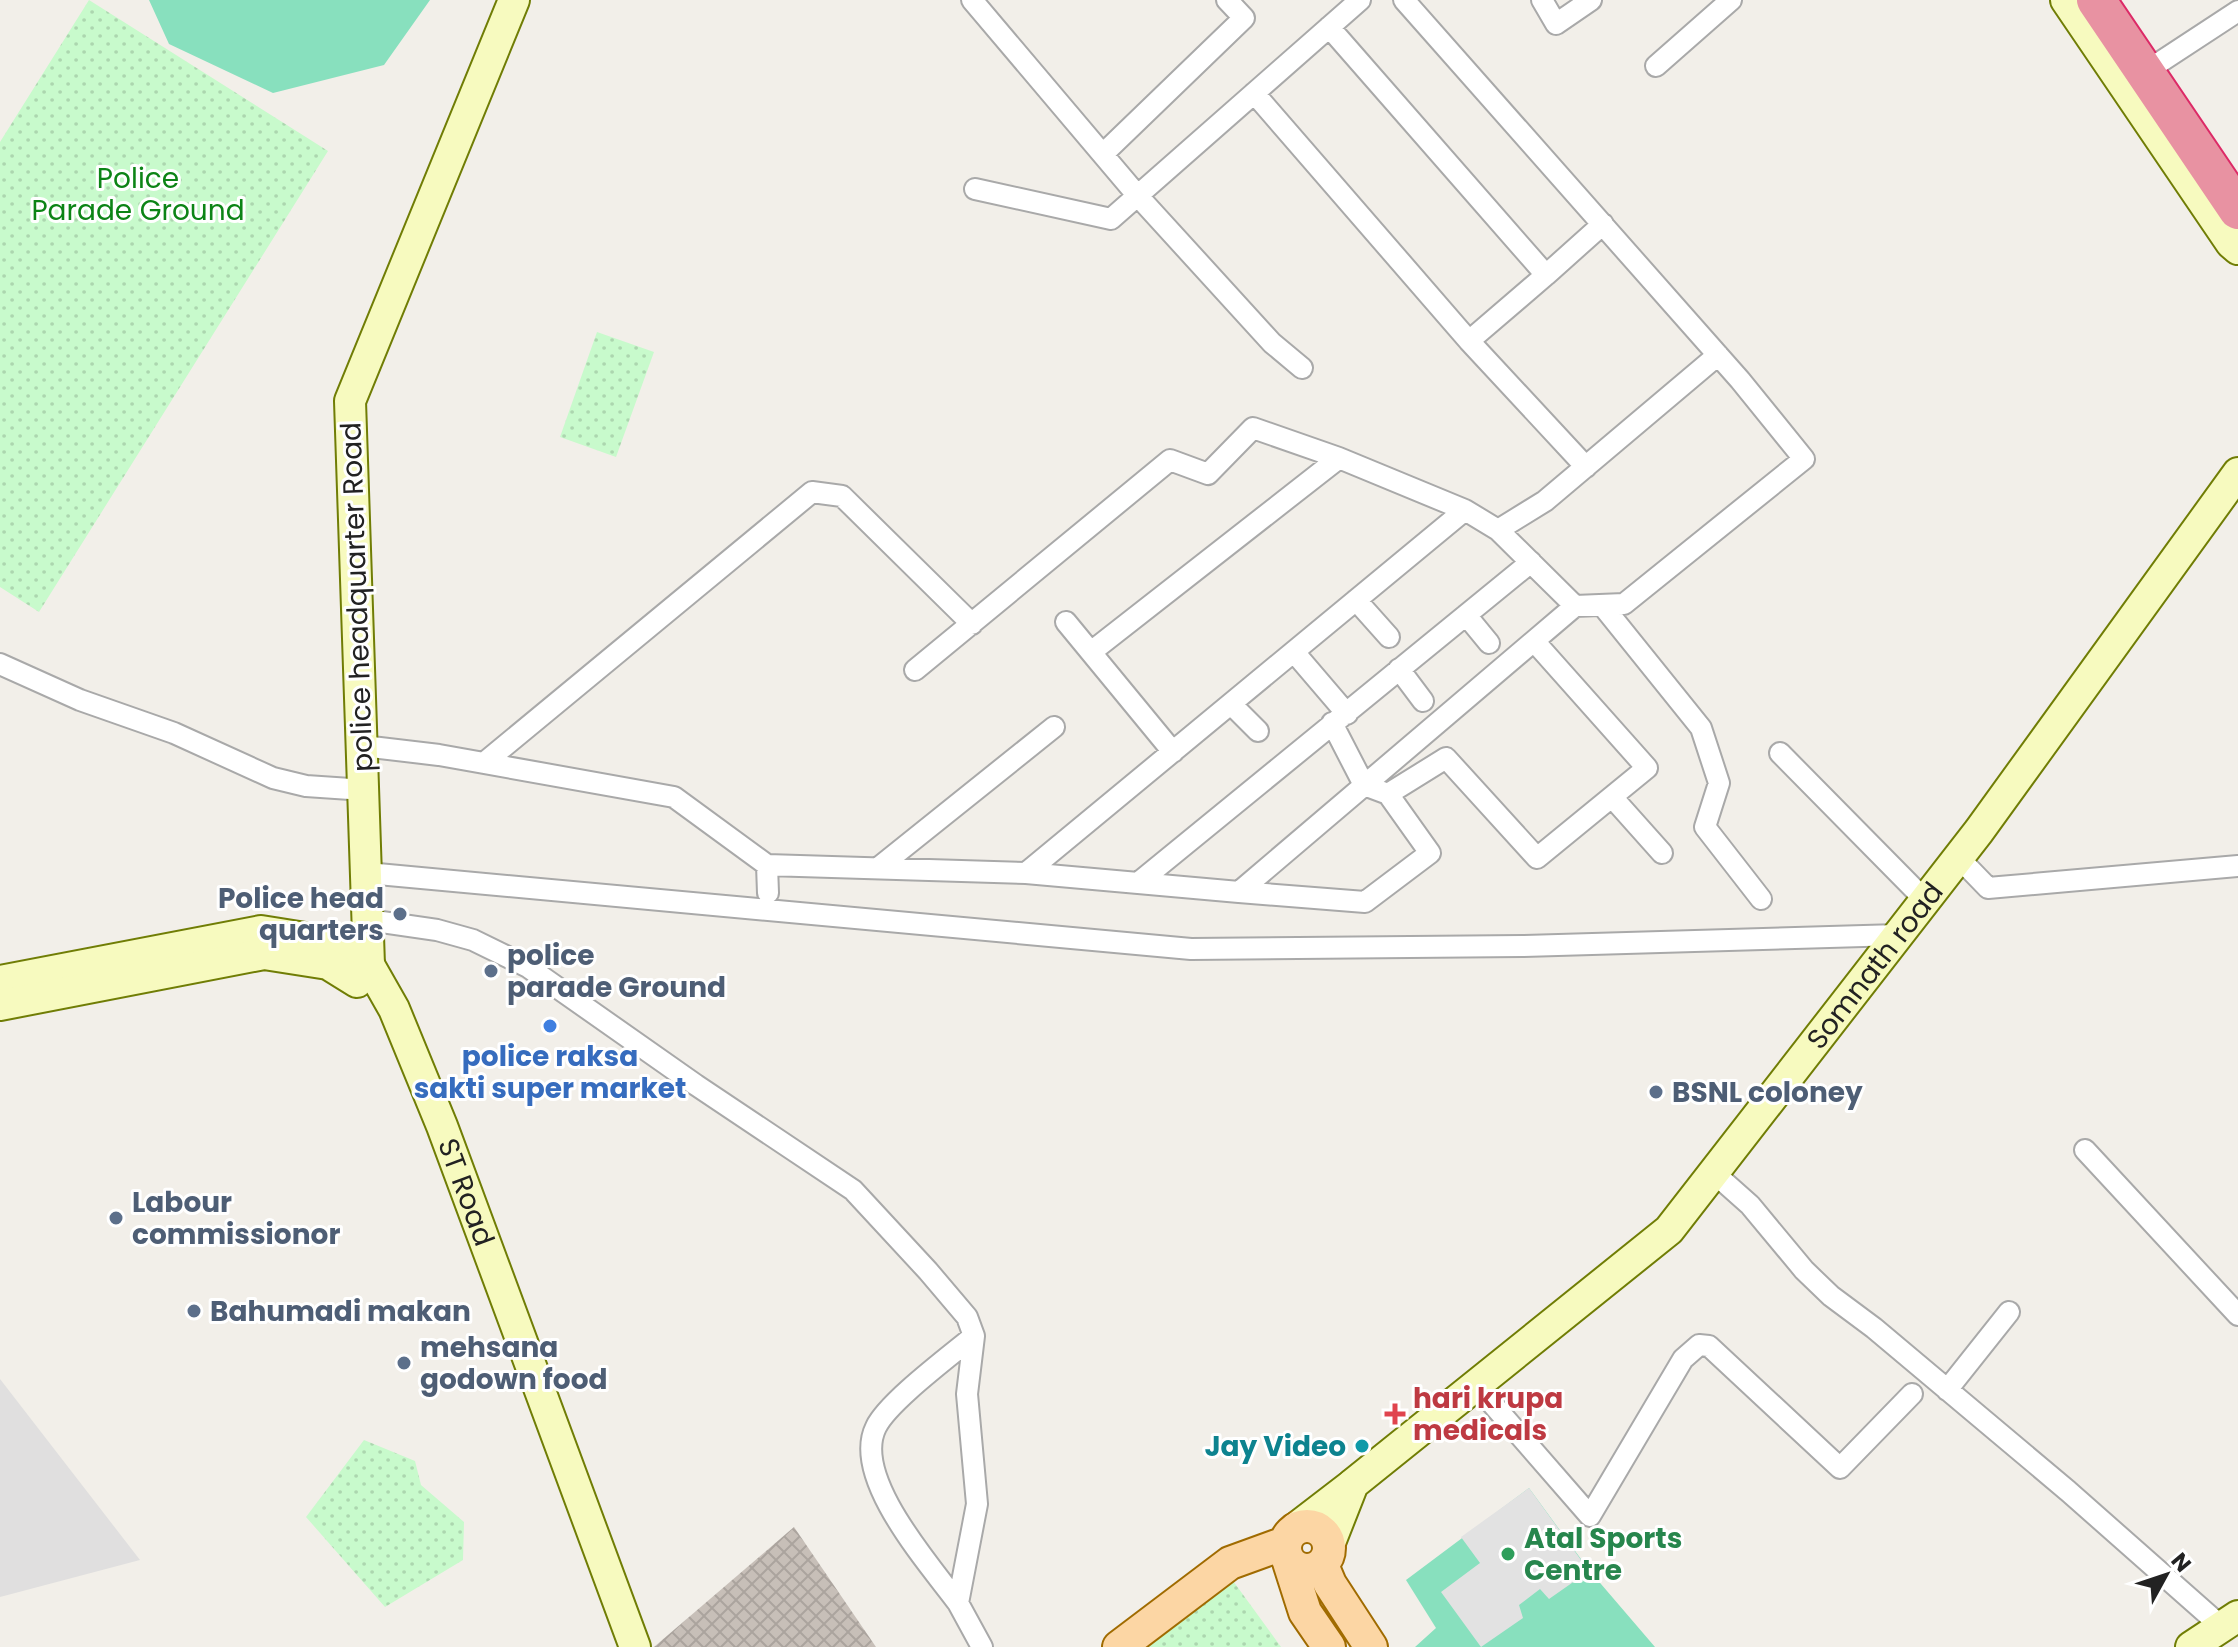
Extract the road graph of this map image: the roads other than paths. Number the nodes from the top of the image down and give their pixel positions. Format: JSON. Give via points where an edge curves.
{"nodes":[{"id":1,"x":514,"y":0,"type":"edge"},
{"id":2,"x":972,"y":0,"type":"edge"},
{"id":3,"x":1227,"y":0,"type":"edge"},
{"id":4,"x":1360,"y":0,"type":"edge"},
{"id":5,"x":1404,"y":0,"type":"edge"},
{"id":6,"x":1542,"y":0,"type":"edge"},
{"id":7,"x":1591,"y":0,"type":"edge"},
{"id":8,"x":1731,"y":0,"type":"edge"},
{"id":9,"x":2066,"y":0,"type":"edge"},
{"id":10,"x":2096,"y":0,"type":"edge"},
{"id":11,"x":2238,"y":11,"type":"edge"},
{"id":12,"x":1329,"y":27,"type":"junction"},
{"id":13,"x":1656,"y":66,"type":"dead end"},
{"id":14,"x":2145,"y":72,"type":"junction"},
{"id":15,"x":1254,"y":93,"type":"junction"},
{"id":16,"x":1103,"y":154,"type":"junction"},
{"id":17,"x":975,"y":189,"type":"dead end"},
{"id":18,"x":1137,"y":195,"type":"junction"},
{"id":19,"x":2238,"y":210,"type":"edge"},
{"id":20,"x":1603,"y":224,"type":"junction"},
{"id":21,"x":2238,"y":249,"type":"edge"},
{"id":22,"x":1546,"y":275,"type":"junction"},
{"id":23,"x":1469,"y":341,"type":"junction"},
{"id":24,"x":1718,"y":355,"type":"junction"},
{"id":25,"x":1302,"y":368,"type":"dead end"},
{"id":26,"x":1339,"y":458,"type":"junction"},
{"id":27,"x":1586,"y":467,"type":"junction"},
{"id":28,"x":2238,"y":473,"type":"edge"},
{"id":29,"x":1465,"y":510,"type":"junction"},
{"id":30,"x":1498,"y":530,"type":"junction"},
{"id":31,"x":1531,"y":562,"type":"junction"},
{"id":32,"x":1356,"y":600,"type":"junction"},
{"id":33,"x":1602,"y":605,"type":"junction"},
{"id":34,"x":1575,"y":606,"type":"junction"},
{"id":35,"x":1466,"y":615,"type":"junction"},
{"id":36,"x":1066,"y":622,"type":"dead end"},
{"id":37,"x":972,"y":624,"type":"junction"},
{"id":38,"x":1389,"y":637,"type":"dead end"},
{"id":39,"x":1534,"y":641,"type":"junction"},
{"id":40,"x":1489,"y":643,"type":"dead end"},
{"id":41,"x":1091,"y":652,"type":"junction"},
{"id":42,"x":1294,"y":652,"type":"junction"},
{"id":43,"x":0,"y":664,"type":"edge"},
{"id":44,"x":1399,"y":669,"type":"junction"},
{"id":45,"x":915,"y":670,"type":"dead end"},
{"id":46,"x":1423,"y":701,"type":"dead end"},
{"id":47,"x":1231,"y":704,"type":"junction"},
{"id":48,"x":1339,"y":719,"type":"junction"},
{"id":49,"x":1054,"y":727,"type":"dead end"},
{"id":50,"x":1258,"y":731,"type":"dead end"},
{"id":51,"x":363,"y":746,"type":"junction"},
{"id":52,"x":1173,"y":752,"type":"junction"},
{"id":53,"x":1780,"y":753,"type":"dead end"},
{"id":54,"x":484,"y":763,"type":"junction"},
{"id":55,"x":1364,"y":785,"type":"junction"},
{"id":56,"x":365,"y":790,"type":"junction"},
{"id":57,"x":1388,"y":794,"type":"junction"},
{"id":58,"x":1612,"y":797,"type":"junction"},
{"id":59,"x":1662,"y":853,"type":"dead end"},
{"id":60,"x":1958,"y":857,"type":"junction"},
{"id":61,"x":767,"y":865,"type":"junction"},
{"id":62,"x":2238,"y":866,"type":"edge"},
{"id":63,"x":878,"y":868,"type":"junction"},
{"id":64,"x":367,"y":873,"type":"junction"},
{"id":65,"x":1026,"y":873,"type":"junction"},
{"id":66,"x":1138,"y":883,"type":"junction"},
{"id":67,"x":1239,"y":892,"type":"junction"},
{"id":68,"x":768,"y":893,"type":"dead end"},
{"id":69,"x":1761,"y":899,"type":"dead end"},
{"id":70,"x":1925,"y":900,"type":"junction"},
{"id":71,"x":368,"y":920,"type":"junction"},
{"id":72,"x":1898,"y":935,"type":"junction"},
{"id":73,"x":364,"y":974,"type":"junction"},
{"id":74,"x":0,"y":981,"type":"edge"},
{"id":75,"x":0,"y":1005,"type":"edge"},
{"id":76,"x":2085,"y":1150,"type":"dead end"},
{"id":77,"x":1714,"y":1173,"type":"junction"},
{"id":78,"x":2009,"y":1312,"type":"dead end"},
{"id":79,"x":2238,"y":1315,"type":"edge"},
{"id":80,"x":974,"y":1336,"type":"junction"},
{"id":81,"x":1476,"y":1385,"type":"junction"},
{"id":82,"x":1947,"y":1390,"type":"junction"},
{"id":83,"x":1912,"y":1394,"type":"dead end"},
{"id":84,"x":1353,"y":1484,"type":"junction"},
{"id":85,"x":1289,"y":1547,"type":"junction"},
{"id":86,"x":1325,"y":1555,"type":"junction"},
{"id":87,"x":958,"y":1603,"type":"junction"},
{"id":88,"x":2230,"y":1621,"type":"edge"},
{"id":89,"x":621,"y":1647,"type":"edge"},
{"id":90,"x":635,"y":1647,"type":"edge"},
{"id":91,"x":982,"y":1647,"type":"edge"},
{"id":92,"x":1119,"y":1647,"type":"edge"},
{"id":93,"x":1144,"y":1647,"type":"edge"},
{"id":94,"x":1329,"y":1647,"type":"edge"},
{"id":95,"x":1371,"y":1647,"type":"edge"},
{"id":96,"x":2191,"y":1647,"type":"edge"}],
"edges":[{"from":1,"to":51,"type":"street","name":"police headquarter Road","via":[[350,401]]},
{"from":2,"to":16,"type":"street"},
{"from":3,"to":16,"type":"street","via":[[1244,18]]},
{"from":4,"to":12,"type":"street"},
{"from":5,"to":20,"type":"street"},
{"from":6,"to":7,"type":"street","via":[[1556,24]]},
{"from":8,"to":13,"type":"street"},
{"from":9,"to":21,"type":"street"},
{"from":10,"to":14,"type":"highway"},
{"from":11,"to":14,"type":"street"},
{"from":12,"to":15,"type":"street"},
{"from":12,"to":22,"type":"street"},
{"from":14,"to":19,"type":"highway"},
{"from":15,"to":18,"type":"street"},
{"from":15,"to":23,"type":"street"},
{"from":16,"to":18,"type":"street"},
{"from":17,"to":18,"type":"street","via":[[1111,219]]},
{"from":18,"to":25,"type":"street","via":[[1272,343]]},
{"from":20,"to":22,"type":"street"},
{"from":20,"to":24,"type":"street"},
{"from":22,"to":23,"type":"street"},
{"from":23,"to":27,"type":"street"},
{"from":24,"to":27,"type":"street"},
{"from":24,"to":33,"type":"street","via":[[1804,459],[1624,604]]},
{"from":26,"to":29,"type":"street"},
{"from":26,"to":37,"type":"street","via":[[1253,428],[1208,474],[1170,460]]},
{"from":26,"to":41,"type":"street"},
{"from":27,"to":30,"type":"street"},
{"from":28,"to":60,"type":"street","name":"Somnath road"},
{"from":29,"to":30,"type":"street"},
{"from":29,"to":32,"type":"street"},
{"from":30,"to":31,"type":"street"},
{"from":31,"to":34,"type":"street"},
{"from":31,"to":35,"type":"street"},
{"from":32,"to":38,"type":"street"},
{"from":32,"to":42,"type":"street"},
{"from":33,"to":34,"type":"street"},
{"from":33,"to":69,"type":"street","via":[[1701,728],[1719,783],[1705,827]]},
{"from":34,"to":39,"type":"street"},
{"from":35,"to":40,"type":"street"},
{"from":35,"to":44,"type":"street"},
{"from":36,"to":41,"type":"street"},
{"from":37,"to":45,"type":"street"},
{"from":37,"to":54,"type":"street","via":[[842,496],[812,492]]},
{"from":39,"to":55,"type":"street"},
{"from":39,"to":58,"type":"street","via":[[1647,768]]},
{"from":41,"to":52,"type":"street"},
{"from":42,"to":47,"type":"street"},
{"from":42,"to":48,"type":"street"},
{"from":43,"to":56,"type":"street","via":[[273,778]]},
{"from":44,"to":46,"type":"street"},
{"from":44,"to":48,"type":"street"},
{"from":47,"to":50,"type":"street"},
{"from":47,"to":52,"type":"street"},
{"from":48,"to":55,"type":"street"},
{"from":48,"to":66,"type":"street"},
{"from":49,"to":63,"type":"street"},
{"from":51,"to":54,"type":"street"},
{"from":51,"to":56,"type":"street","name":"police headquarter Road"},
{"from":52,"to":65,"type":"street"},
{"from":53,"to":70,"type":"street"},
{"from":54,"to":61,"type":"street","via":[[674,797]]},
{"from":55,"to":57,"type":"street"},
{"from":55,"to":67,"type":"street"},
{"from":56,"to":64,"type":"street","name":"police headquarter Road"},
{"from":57,"to":58,"type":"street","via":[[1446,758],[1537,858]]},
{"from":57,"to":67,"type":"street","via":[[1430,853],[1365,902]]},
{"from":58,"to":59,"type":"street"},
{"from":60,"to":62,"type":"street","via":[[1988,888]]},
{"from":60,"to":70,"type":"street","name":"Somnath road"},
{"from":61,"to":63,"type":"street"},
{"from":61,"to":68,"type":"street"},
{"from":63,"to":65,"type":"street"},
{"from":64,"to":71,"type":"street","name":"police headquarter Road"},
{"from":64,"to":72,"type":"street","via":[[1191,949]]},
{"from":65,"to":66,"type":"street"},
{"from":66,"to":67,"type":"street"},
{"from":70,"to":72,"type":"street","name":"Somnath road"},
{"from":71,"to":73,"type":"street","name":"police headquarter Road"},
{"from":71,"to":80,"type":"street","via":[[473,940],[528,967],[853,1190],[967,1317]]},
{"from":72,"to":77,"type":"street","name":"Somnath road"},
{"from":73,"to":74,"type":"street","name":"ST Road","via":[[324,941],[261,931]]},
{"from":73,"to":75,"type":"street","name":"ST Road","via":[[264,954]]},
{"from":73,"to":89,"type":"street","name":"ST Road"},
{"from":73,"to":90,"type":"street","name":"ST Road","via":[[394,1009],[442,1126]]},
{"from":76,"to":79,"type":"street"},
{"from":77,"to":81,"type":"street","name":"Somnath road","via":[[1669,1230]]},
{"from":77,"to":82,"type":"street","via":[[1750,1205],[1831,1296]]},
{"from":78,"to":82,"type":"street"},
{"from":80,"to":87,"type":"street","via":[[967,1394],[977,1504]]},
{"from":80,"to":87,"type":"street","via":[[894,1404],[876,1426],[872,1442],[882,1496]]},
{"from":81,"to":83,"type":"street","via":[[1590,1516],[1683,1359],[1699,1345],[1709,1346],[1840,1468]]},
{"from":81,"to":84,"type":"street","name":"Somnath road"},
{"from":82,"to":88,"type":"street"},
{"from":84,"to":85,"type":"street"},
{"from":84,"to":86,"type":"street","name":"Somnath road"},
{"from":85,"to":86,"type":"main road","via":[[1305,1571]]},
{"from":85,"to":92,"type":"main road","via":[[1230,1563]]},
{"from":85,"to":93,"type":"main road","via":[[1228,1582]]},
{"from":85,"to":94,"type":"main road","via":[[1305,1612]]},
{"from":86,"to":95,"type":"main road","via":[[1330,1584]]},
{"from":87,"to":91,"type":"street"},
{"from":88,"to":96,"type":"street"}]}
